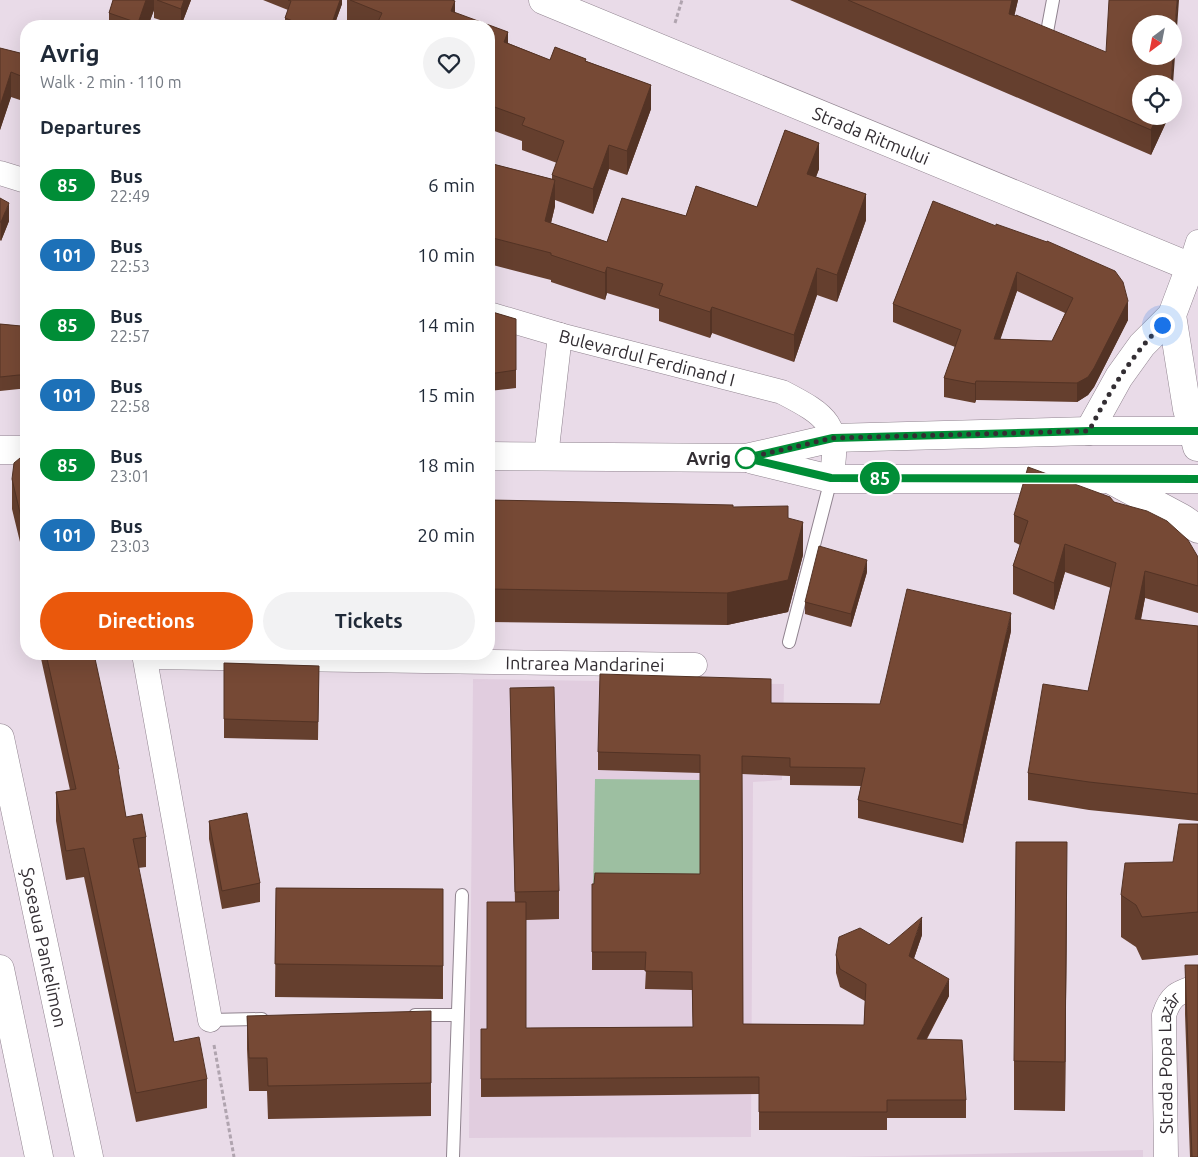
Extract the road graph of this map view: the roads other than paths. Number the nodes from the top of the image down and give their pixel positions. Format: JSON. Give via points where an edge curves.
{"nodes":[{"id":1,"x":543,"y":0,"type":"edge"},
{"id":2,"x":1053,"y":0,"type":"edge"},
{"id":3,"x":1047,"y":32,"type":"edge"},
{"id":4,"x":0,"y":173,"type":"edge"},
{"id":5,"x":20,"y":179,"type":"edge"},
{"id":6,"x":1195,"y":260,"type":"edge"},
{"id":7,"x":1172,"y":315,"type":"junction"},
{"id":8,"x":495,"y":316,"type":"edge"},
{"id":9,"x":560,"y":335,"type":"junction"},
{"id":10,"x":1089,"y":431,"type":"junction"},
{"id":11,"x":1196,"y":437,"type":"edge"},
{"id":12,"x":833,"y":438,"type":"junction"},
{"id":13,"x":0,"y":450,"type":"edge"},
{"id":14,"x":20,"y":450,"type":"edge"},
{"id":15,"x":495,"y":456,"type":"edge"},
{"id":16,"x":546,"y":456,"type":"junction"},
{"id":17,"x":746,"y":458,"type":"junction"},
{"id":18,"x":831,"y":478,"type":"junction"},
{"id":19,"x":1108,"y":478,"type":"junction"},
{"id":20,"x":1198,"y":479,"type":"edge"},
{"id":21,"x":1198,"y":529,"type":"edge"},
{"id":22,"x":789,"y":642,"type":"dead end"},
{"id":23,"x":145,"y":660,"type":"edge"},
{"id":24,"x":420,"y":660,"type":"edge"},
{"id":25,"x":695,"y":665,"type":"dead end"},
{"id":26,"x":0,"y":738,"type":"edge"},
{"id":27,"x":462,"y":895,"type":"dead end"},
{"id":28,"x":0,"y":969,"type":"edge"},
{"id":29,"x":1198,"y":986,"type":"edge"},
{"id":30,"x":457,"y":1014,"type":"junction"},
{"id":31,"x":398,"y":1016,"type":"edge"},
{"id":32,"x":279,"y":1018,"type":"edge"},
{"id":33,"x":210,"y":1020,"type":"joint"},
{"id":34,"x":8,"y":1046,"type":"edge"},
{"id":35,"x":39,"y":1157,"type":"edge"},
{"id":36,"x":89,"y":1157,"type":"edge"},
{"id":37,"x":452,"y":1157,"type":"edge"},
{"id":38,"x":1166,"y":1157,"type":"edge"}],
"edges":[{"from":1,"to":6,"type":"main road","name":"Strada Ritmului"},
{"from":2,"to":3,"type":"lane"},
{"from":4,"to":5,"type":"street"},
{"from":6,"to":7,"type":"main road"},
{"from":7,"to":10,"type":"main road","via":[[1142,345],[1119,377]]},
{"from":7,"to":11,"type":"main road","via":[[1187,409]]},
{"from":8,"to":9,"type":"street"},
{"from":9,"to":12,"type":"street","name":"Bulevardul Ferdinand I","via":[[782,392],[821,415]]},
{"from":9,"to":16,"type":"street","name":"Bulevardul Ferdinand I"},
{"from":10,"to":11,"type":"main road"},
{"from":10,"to":12,"type":"main road"},
{"from":12,"to":17,"type":"main road"},
{"from":12,"to":18,"type":"street","name":"Bulevardul Ferdinand I"},
{"from":13,"to":14,"type":"main road"},
{"from":15,"to":16,"type":"main road"},
{"from":16,"to":17,"type":"main road"},
{"from":17,"to":18,"type":"main road"},
{"from":18,"to":19,"type":"main road"},
{"from":18,"to":22,"type":"lane"},
{"from":19,"to":20,"type":"main road"},
{"from":19,"to":21,"type":"main road"},
{"from":23,"to":33,"type":"street"},
{"from":24,"to":25,"type":"street","name":"Intrarea Mandarinei"},
{"from":26,"to":36,"type":"main road","name":"Șoseaua Pantelimon"},
{"from":27,"to":30,"type":"lane"},
{"from":28,"to":34,"type":"main road"},
{"from":29,"to":38,"type":"street","name":"Strada Popa Lazăr","via":[[1176,994],[1168,1002],[1164,1015]]},
{"from":30,"to":31,"type":"lane"},
{"from":30,"to":37,"type":"lane"},
{"from":32,"to":33,"type":"lane"},
{"from":34,"to":35,"type":"main road"}]}
